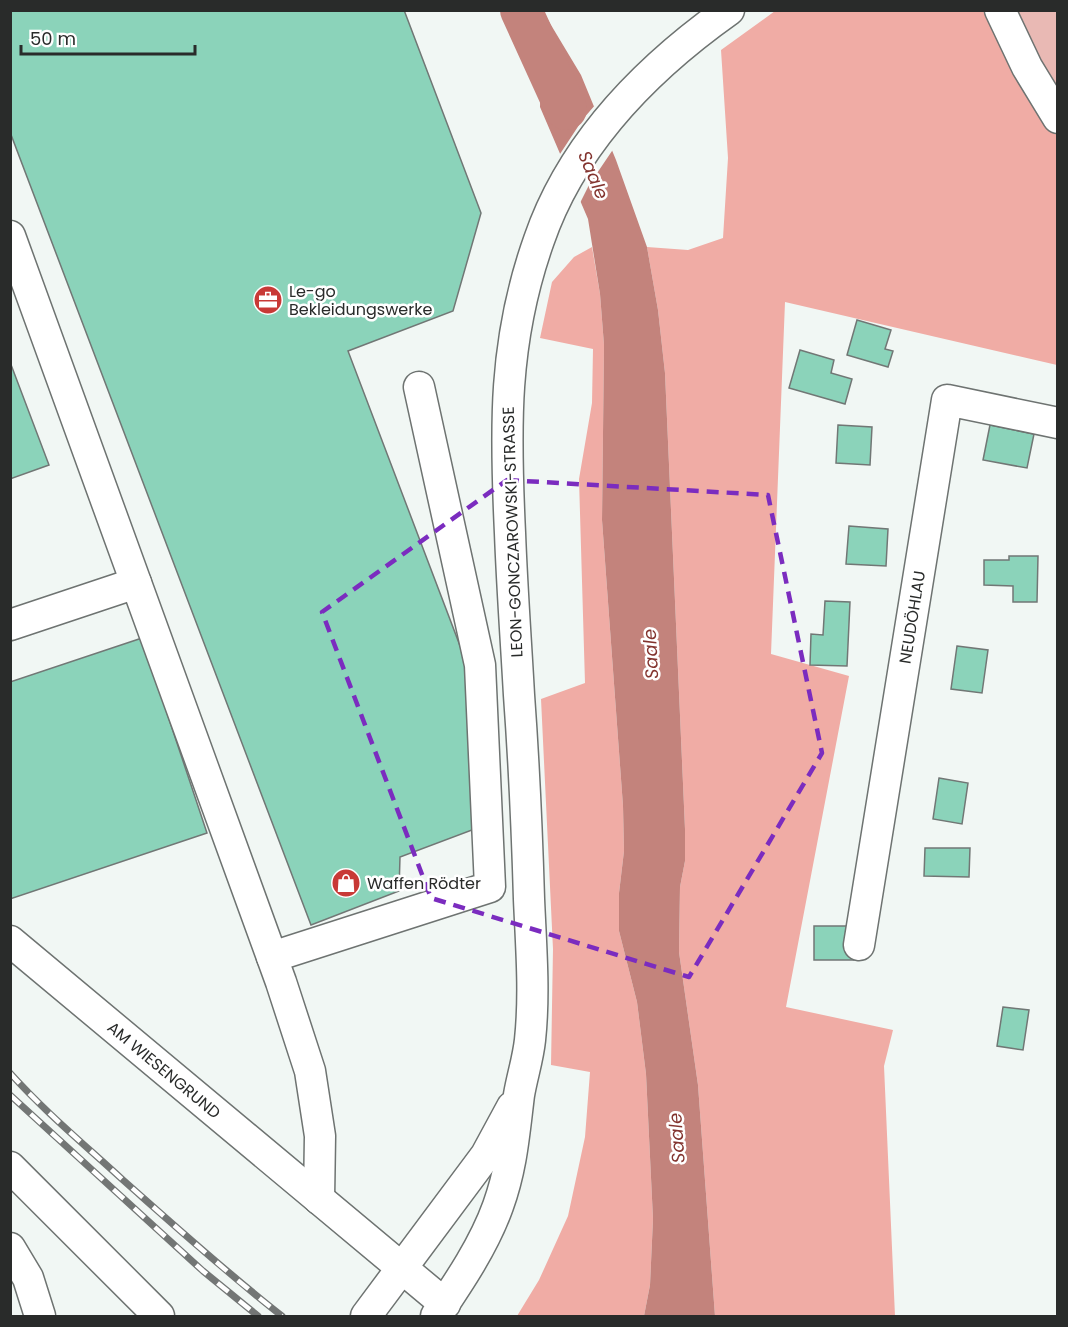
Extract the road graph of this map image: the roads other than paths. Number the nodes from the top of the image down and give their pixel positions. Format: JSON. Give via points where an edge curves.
{"nodes":[{"id":1,"x":729,"y":10,"type":"edge"},
{"id":2,"x":1000,"y":10,"type":"edge"},
{"id":3,"x":1058,"y":118,"type":"edge"},
{"id":4,"x":10,"y":236,"type":"edge"},
{"id":5,"x":419,"y":387,"type":"dead end"},
{"id":6,"x":1058,"y":423,"type":"edge"},
{"id":7,"x":136,"y":583,"type":"junction"},
{"id":8,"x":10,"y":625,"type":"edge"},
{"id":9,"x":10,"y":940,"type":"edge"},
{"id":10,"x":859,"y":945,"type":"dead end"},
{"id":11,"x":277,"y":970,"type":"junction"},
{"id":12,"x":519,"y":1094,"type":"junction"},
{"id":13,"x":10,"y":1167,"type":"edge"},
{"id":14,"x":319,"y":1199,"type":"junction"},
{"id":15,"x":10,"y":1248,"type":"edge"},
{"id":16,"x":403,"y":1268,"type":"junction"},
{"id":17,"x":440,"y":1310,"type":"edge"},
{"id":18,"x":40,"y":1317,"type":"edge"},
{"id":19,"x":159,"y":1317,"type":"edge"},
{"id":20,"x":366,"y":1317,"type":"edge"}],
"edges":[{"from":1,"to":12,"type":"street","name":"LEON-GONCZAROWSKI-STRASSE","via":[[643,81],[598,131],[539,238],[515,332],[506,425],[532,965],[530,1042]]},
{"from":2,"to":3,"type":"street","via":[[1027,67]]},
{"from":4,"to":7,"type":"street"},
{"from":5,"to":11,"type":"street","via":[[480,665],[490,887]]},
{"from":6,"to":10,"type":"street","name":"NEUDÖHLAU","via":[[947,400]]},
{"from":7,"to":8,"type":"street"},
{"from":7,"to":11,"type":"street"},
{"from":9,"to":14,"type":"street","name":"AM WIESENGRUND"},
{"from":11,"to":14,"type":"street","via":[[310,1071],[320,1136]]},
{"from":12,"to":16,"type":"street","name":"LEON-GONCZAROWSKI-STRASSE","via":[[486,1155]]},
{"from":12,"to":17,"type":"street","name":"LEON-GONCZAROWSKI-STRASSE","via":[[512,1157],[497,1208],[472,1260]]},
{"from":13,"to":19,"type":"street"},
{"from":14,"to":16,"type":"street","name":"AM WIESENGRUND"},
{"from":15,"to":18,"type":"street","via":[[28,1278]]},
{"from":16,"to":17,"type":"street","name":"AM WIESENGRUND"},
{"from":16,"to":20,"type":"street","name":"LEON-GONCZAROWSKI-STRASSE"}]}
